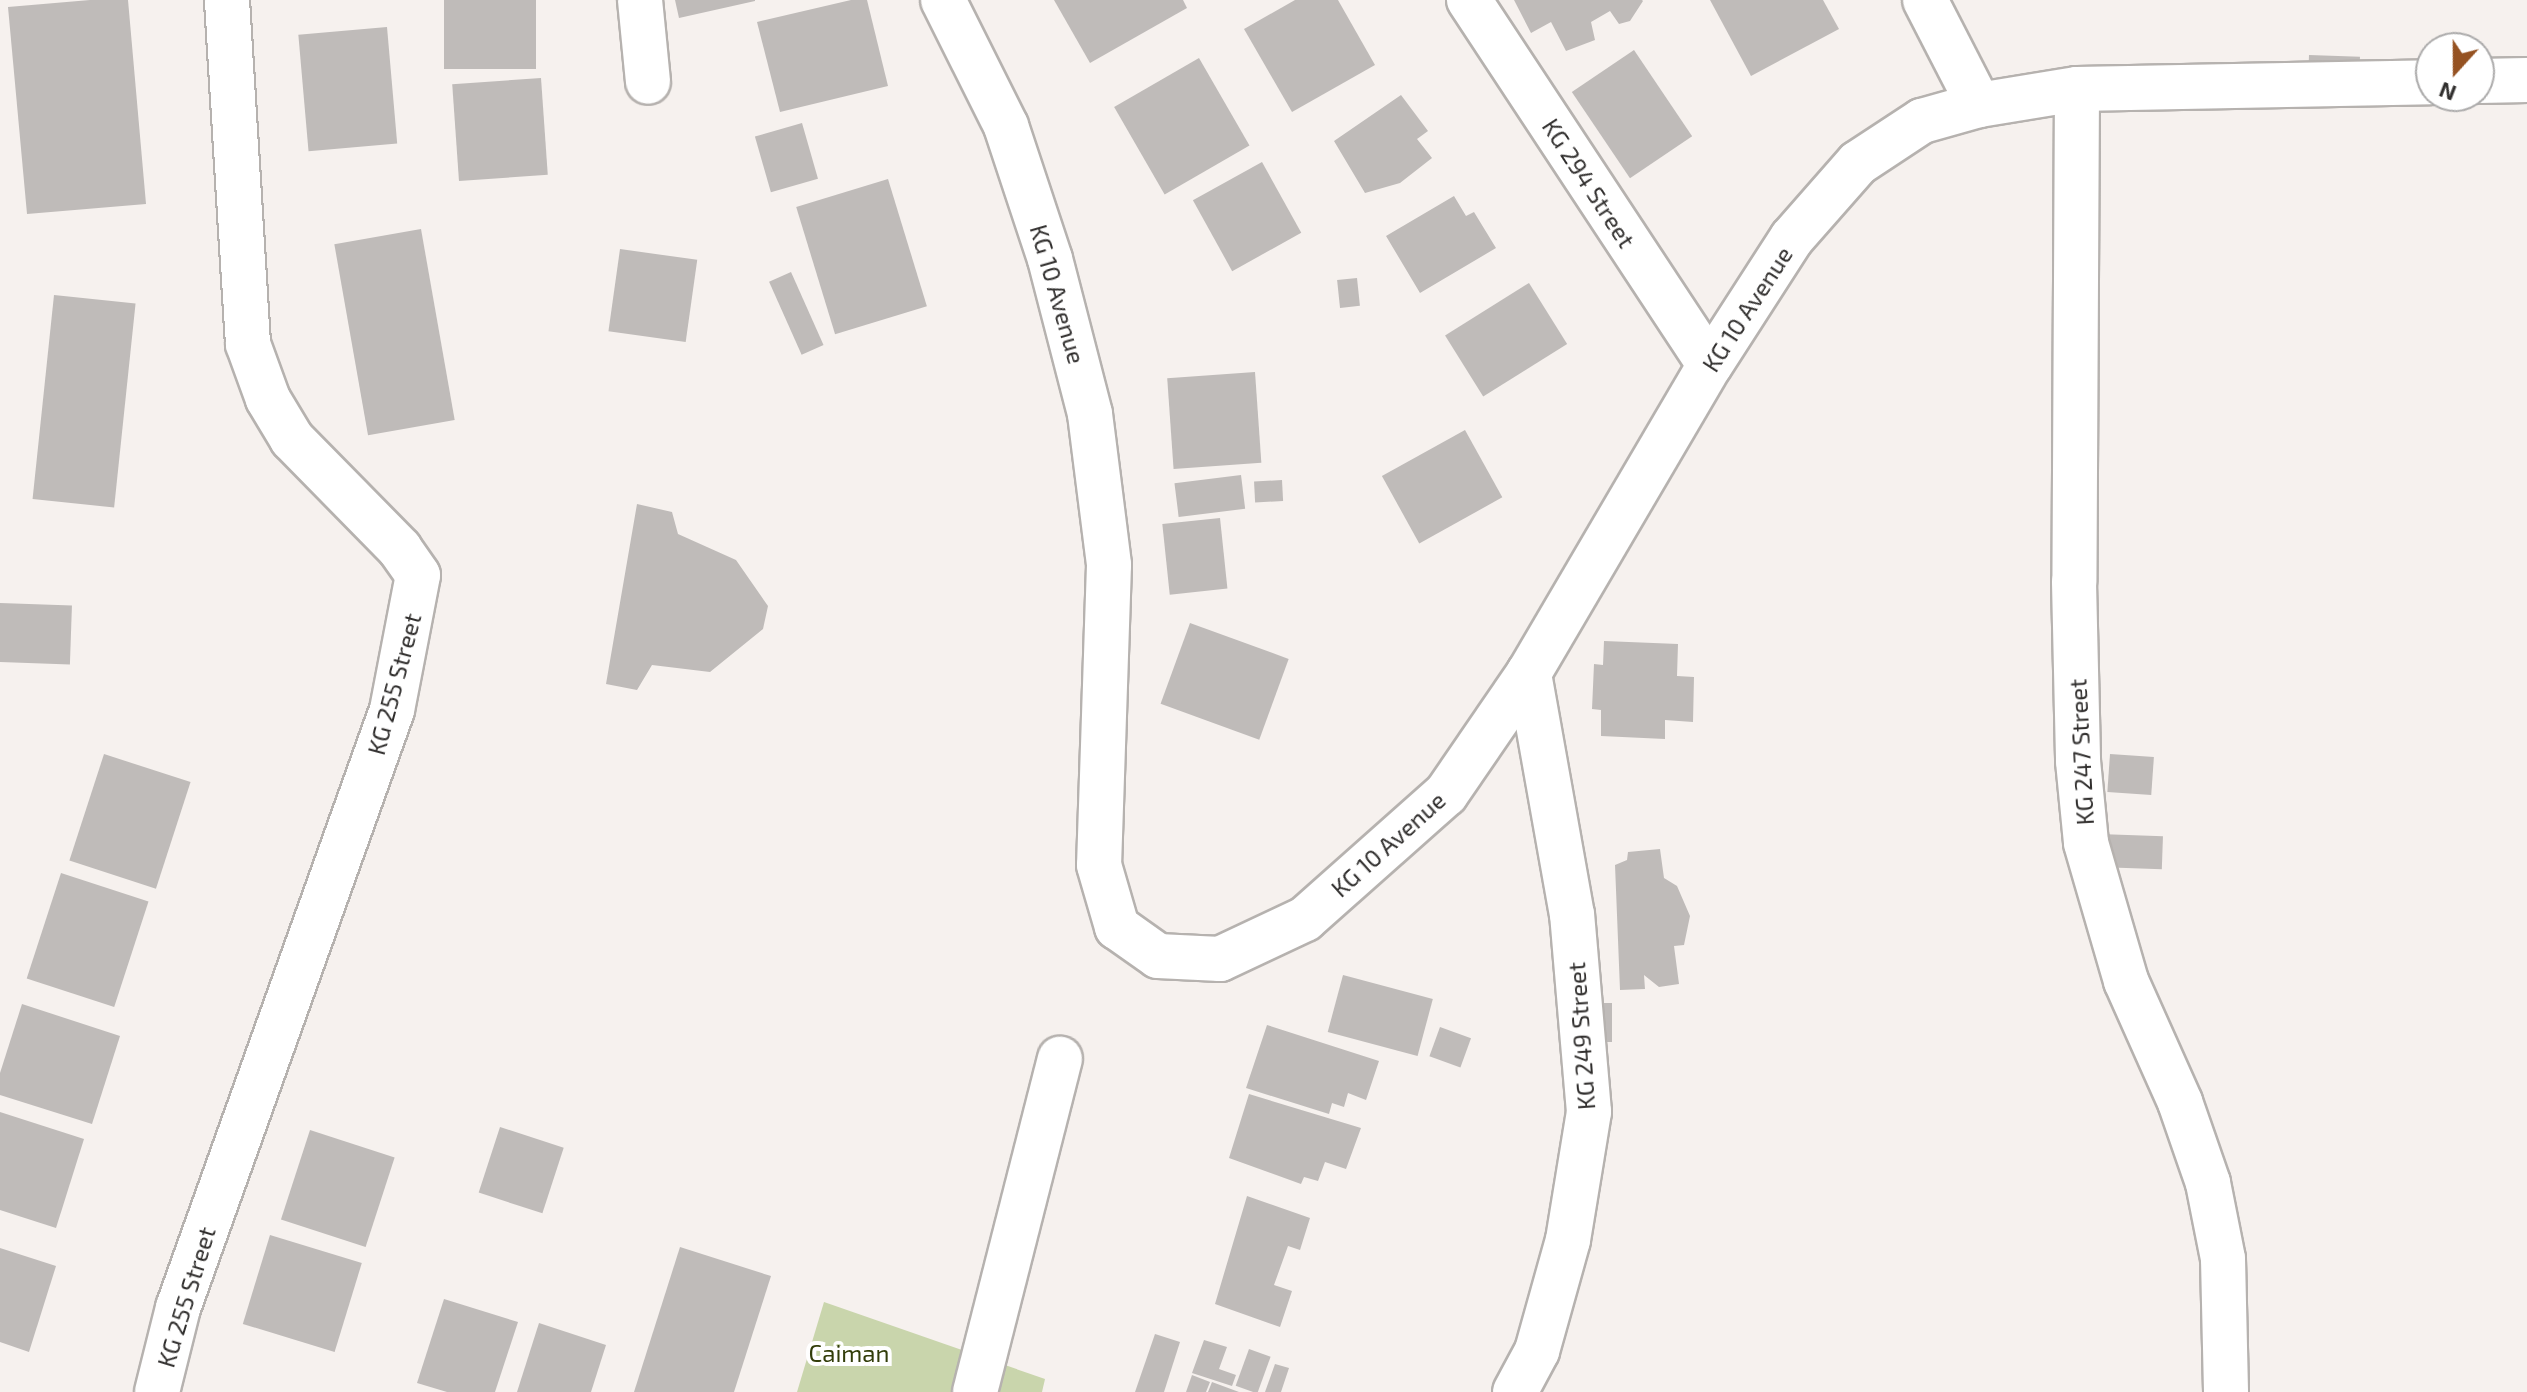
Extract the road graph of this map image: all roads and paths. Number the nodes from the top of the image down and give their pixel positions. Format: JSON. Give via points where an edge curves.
{"nodes":[{"id":1,"x":227,"y":0,"type":"edge"},
{"id":2,"x":640,"y":0,"type":"edge"},
{"id":3,"x":1469,"y":0,"type":"edge"},
{"id":4,"x":1925,"y":0,"type":"edge"},
{"id":5,"x":947,"y":2,"type":"edge"},
{"id":6,"x":2527,"y":80,"type":"edge"},
{"id":7,"x":2495,"y":81,"type":"edge"},
{"id":8,"x":648,"y":82,"type":"dead end"},
{"id":9,"x":2415,"y":82,"type":"edge"},
{"id":10,"x":2077,"y":89,"type":"junction"},
{"id":11,"x":1979,"y":105,"type":"junction"},
{"id":12,"x":1710,"y":365,"type":"junction"},
{"id":13,"x":1529,"y":673,"type":"junction"},
{"id":14,"x":1060,"y":1059,"type":"dead end"},
{"id":15,"x":157,"y":1392,"type":"edge"},
{"id":16,"x":975,"y":1392,"type":"edge"},
{"id":17,"x":1515,"y":1392,"type":"edge"},
{"id":18,"x":2226,"y":1392,"type":"edge"}],
"edges":[{"from":1,"to":15,"type":"street","name":"KG 255 Street","via":[[248,344],[268,399],[292,439],[400,549],[418,575],[392,710],[178,1308]]},
{"from":2,"to":8,"type":"street"},
{"from":3,"to":12,"type":"street","name":"KG 294 Street"},
{"from":4,"to":11,"type":"street"},
{"from":5,"to":13,"type":"street","name":"KG 10 Avenue","via":[[1006,126],[1050,259],[1090,414],[1109,565],[1099,865],[1117,927],[1158,956],[1220,959],[1305,919],[1446,794]]},
{"from":6,"to":7,"type":"street"},
{"from":9,"to":10,"type":"street","name":"KG 10 Avenue"},
{"from":10,"to":11,"type":"street","name":"KG 10 Avenue"},
{"from":10,"to":18,"type":"street","name":"KG 247 Street","via":[[2074,582],[2078,761],[2086,843],[2126,981],[2180,1102],[2208,1183],[2223,1259]]},
{"from":11,"to":12,"type":"street","name":"KG 10 Avenue","via":[[1922,121],[1858,163],[1792,238]]},
{"from":12,"to":13,"type":"street","name":"KG 10 Avenue"},
{"from":13,"to":17,"type":"street","name":"KG 249 Street","via":[[1572,915],[1589,1112],[1568,1240],[1537,1351]]},
{"from":14,"to":16,"type":"street"}]}
